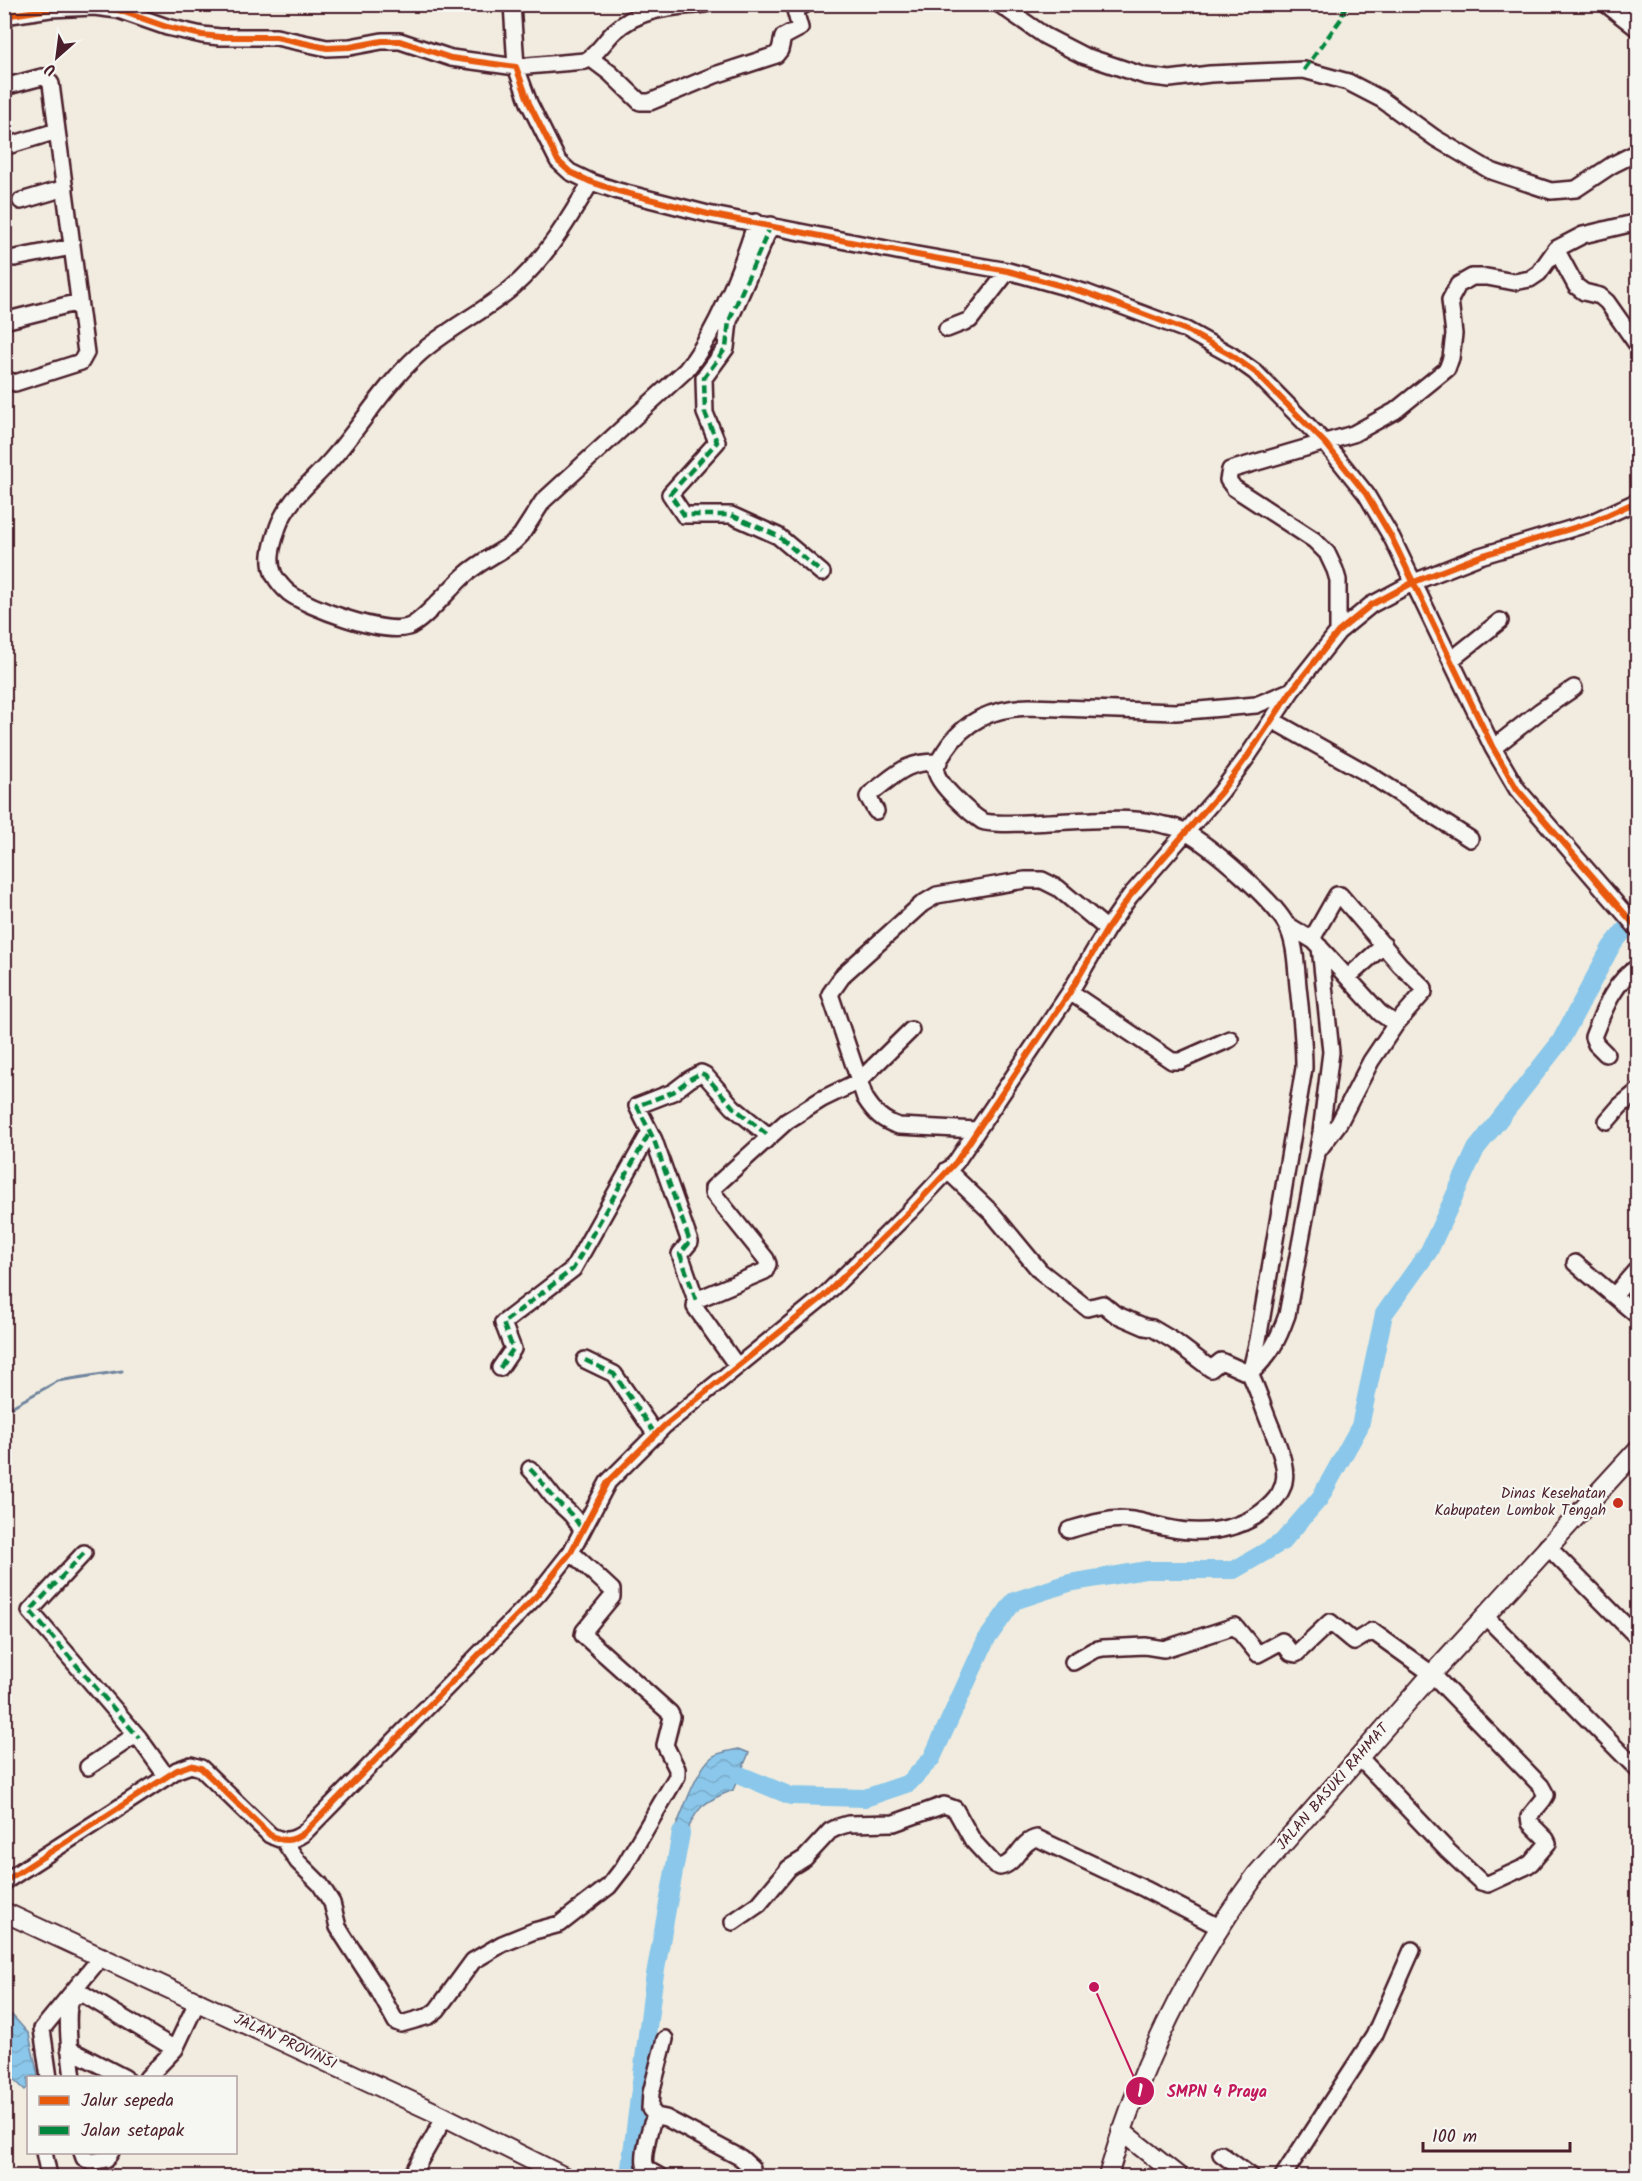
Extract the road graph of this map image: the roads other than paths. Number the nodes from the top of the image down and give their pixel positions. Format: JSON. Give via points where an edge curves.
{"nodes":[{"id":1,"x":512,"y":4,"type":"edge"},
{"id":2,"x":705,"y":4,"type":"edge"},
{"id":3,"x":806,"y":4,"type":"edge"},
{"id":4,"x":999,"y":4,"type":"edge"},
{"id":5,"x":1606,"y":4,"type":"edge"},
{"id":6,"x":4,"y":16,"type":"edge"},
{"id":7,"x":1638,"y":29,"type":"edge"},
{"id":8,"x":590,"y":58,"type":"junction"},
{"id":9,"x":516,"y":67,"type":"junction"},
{"id":10,"x":4,"y":87,"type":"edge"},
{"id":11,"x":57,"y":131,"type":"junction"},
{"id":12,"x":4,"y":147,"type":"edge"},
{"id":13,"x":1638,"y":152,"type":"edge"},
{"id":14,"x":591,"y":182,"type":"junction"},
{"id":15,"x":65,"y":188,"type":"junction"},
{"id":16,"x":21,"y":201,"type":"dead end"},
{"id":17,"x":1638,"y":222,"type":"edge"},
{"id":18,"x":763,"y":224,"type":"junction"},
{"id":19,"x":72,"y":247,"type":"junction"},
{"id":20,"x":1556,"y":249,"type":"junction"},
{"id":21,"x":15,"y":258,"type":"dead end"},
{"id":22,"x":1008,"y":271,"type":"junction"},
{"id":23,"x":79,"y":302,"type":"junction"},
{"id":24,"x":4,"y":321,"type":"edge"},
{"id":25,"x":947,"y":329,"type":"dead end"},
{"id":26,"x":1638,"y":346,"type":"edge"},
{"id":27,"x":4,"y":379,"type":"edge"},
{"id":28,"x":1326,"y":444,"type":"junction"},
{"id":29,"x":1638,"y":501,"type":"edge"},
{"id":30,"x":822,"y":573,"type":"dead end"},
{"id":31,"x":1414,"y":582,"type":"junction"},
{"id":32,"x":1500,"y":621,"type":"dead end"},
{"id":33,"x":1338,"y":632,"type":"junction"},
{"id":34,"x":1451,"y":660,"type":"junction"},
{"id":35,"x":1574,"y":688,"type":"dead end"},
{"id":36,"x":1290,"y":692,"type":"junction"},
{"id":37,"x":1272,"y":720,"type":"junction"},
{"id":38,"x":1492,"y":748,"type":"junction"},
{"id":39,"x":939,"y":762,"type":"junction"},
{"id":40,"x":876,"y":811,"type":"dead end"},
{"id":41,"x":1185,"y":832,"type":"junction"},
{"id":42,"x":1470,"y":838,"type":"dead end"},
{"id":43,"x":1286,"y":924,"type":"junction"},
{"id":44,"x":1107,"y":929,"type":"junction"},
{"id":45,"x":1638,"y":930,"type":"edge"},
{"id":46,"x":1316,"y":943,"type":"junction"},
{"id":47,"x":1384,"y":945,"type":"junction"},
{"id":48,"x":1638,"y":967,"type":"edge"},
{"id":49,"x":1348,"y":977,"type":"junction"},
{"id":50,"x":1070,"y":992,"type":"junction"},
{"id":51,"x":1396,"y":1024,"type":"junction"},
{"id":52,"x":911,"y":1030,"type":"dead end"},
{"id":53,"x":1230,"y":1039,"type":"dead end"},
{"id":54,"x":1606,"y":1054,"type":"dead end"},
{"id":55,"x":859,"y":1081,"type":"junction"},
{"id":56,"x":1638,"y":1091,"type":"edge"},
{"id":57,"x":1607,"y":1121,"type":"dead end"},
{"id":58,"x":977,"y":1131,"type":"junction"},
{"id":59,"x":650,"y":1132,"type":"junction"},
{"id":60,"x":770,"y":1137,"type":"junction"},
{"id":61,"x":1317,"y":1152,"type":"junction"},
{"id":62,"x":947,"y":1170,"type":"junction"},
{"id":63,"x":1575,"y":1263,"type":"dead end"},
{"id":64,"x":1638,"y":1268,"type":"edge"},
{"id":65,"x":1614,"y":1296,"type":"junction"},
{"id":66,"x":696,"y":1300,"type":"junction"},
{"id":67,"x":1638,"y":1316,"type":"edge"},
{"id":68,"x":585,"y":1360,"type":"dead end"},
{"id":69,"x":737,"y":1366,"type":"junction"},
{"id":70,"x":500,"y":1368,"type":"dead end"},
{"id":71,"x":1250,"y":1374,"type":"junction"},
{"id":72,"x":656,"y":1435,"type":"junction"},
{"id":73,"x":1638,"y":1449,"type":"edge"},
{"id":74,"x":530,"y":1468,"type":"dead end"},
{"id":75,"x":582,"y":1530,"type":"junction"},
{"id":76,"x":1070,"y":1530,"type":"dead end"},
{"id":77,"x":1547,"y":1546,"type":"junction"},
{"id":78,"x":571,"y":1552,"type":"junction"},
{"id":79,"x":84,"y":1553,"type":"dead end"},
{"id":80,"x":1485,"y":1616,"type":"junction"},
{"id":81,"x":1638,"y":1638,"type":"edge"},
{"id":82,"x":1073,"y":1662,"type":"dead end"},
{"id":83,"x":1432,"y":1674,"type":"junction"},
{"id":84,"x":139,"y":1738,"type":"junction"},
{"id":85,"x":1359,"y":1757,"type":"junction"},
{"id":86,"x":88,"y":1767,"type":"dead end"},
{"id":87,"x":1638,"y":1770,"type":"edge"},
{"id":88,"x":167,"y":1777,"type":"junction"},
{"id":89,"x":284,"y":1841,"type":"junction"},
{"id":90,"x":4,"y":1882,"type":"edge"},
{"id":91,"x":4,"y":1912,"type":"edge"},
{"id":92,"x":733,"y":1922,"type":"dead end"},
{"id":93,"x":1219,"y":1927,"type":"junction"},
{"id":94,"x":1412,"y":1950,"type":"dead end"},
{"id":95,"x":102,"y":1956,"type":"junction"},
{"id":96,"x":198,"y":2000,"type":"junction"},
{"id":97,"x":664,"y":2039,"type":"dead end"},
{"id":98,"x":69,"y":2049,"type":"junction"},
{"id":99,"x":175,"y":2049,"type":"junction"},
{"id":100,"x":49,"y":2076,"type":"edge"},
{"id":101,"x":73,"y":2076,"type":"edge"},
{"id":102,"x":121,"y":2076,"type":"edge"},
{"id":103,"x":149,"y":2076,"type":"edge"},
{"id":104,"x":656,"y":2116,"type":"junction"},
{"id":105,"x":445,"y":2117,"type":"junction"},
{"id":106,"x":1121,"y":2131,"type":"junction"},
{"id":107,"x":44,"y":2154,"type":"edge"},
{"id":108,"x":83,"y":2154,"type":"edge"},
{"id":109,"x":110,"y":2154,"type":"edge"},
{"id":110,"x":1221,"y":2154,"type":"dead end"},
{"id":111,"x":49,"y":2176,"type":"edge"},
{"id":112,"x":411,"y":2176,"type":"edge"},
{"id":113,"x":563,"y":2176,"type":"edge"},
{"id":114,"x":659,"y":2176,"type":"edge"},
{"id":115,"x":751,"y":2176,"type":"edge"},
{"id":116,"x":1108,"y":2176,"type":"edge"},
{"id":117,"x":1178,"y":2176,"type":"edge"},
{"id":118,"x":1251,"y":2176,"type":"edge"},
{"id":119,"x":1283,"y":2176,"type":"edge"}],
"edges":[{"from":1,"to":9,"type":"street"},
{"from":2,"to":8,"type":"street","via":[[639,15],[616,30]]},
{"from":3,"to":8,"type":"street","via":[[795,10],[800,28],[784,36],[776,55],[650,102],[639,101]]},
{"from":4,"to":13,"type":"street","via":[[1045,36],[1083,55],[1145,76],[1170,79],[1304,70],[1358,85],[1491,171],[1551,191],[1576,189]]},
{"from":5,"to":7,"type":"street"},
{"from":6,"to":9,"type":"street","via":[[94,6],[202,35],[276,37],[327,48],[400,41],[451,58]]},
{"from":8,"to":9,"type":"street","via":[[578,63]]},
{"from":9,"to":14,"type":"street","via":[[558,161]]},
{"from":10,"to":11,"type":"street","via":[[46,77],[51,84]]},
{"from":11,"to":12,"type":"street"},
{"from":11,"to":15,"type":"street"},
{"from":14,"to":18,"type":"street","via":[[708,214]]},
{"from":14,"to":18,"type":"street","via":[[563,228],[530,270],[397,375],[332,459],[294,498],[280,521],[271,554],[274,574],[289,593],[312,606],[387,628],[409,627],[426,614],[464,576],[514,542],[543,501],[686,370],[699,352]]},
{"from":15,"to":16,"type":"street"},
{"from":15,"to":19,"type":"street"},
{"from":17,"to":20,"type":"street","via":[[1583,235]]},
{"from":18,"to":22,"type":"street"},
{"from":18,"to":30,"type":"street","via":[[729,321],[726,348],[704,378],[705,413],[717,442],[670,494],[684,514],[731,515],[778,536]]},
{"from":19,"to":21,"type":"street"},
{"from":19,"to":23,"type":"street"},
{"from":20,"to":26,"type":"street","via":[[1576,286],[1607,302]]},
{"from":20,"to":28,"type":"street","via":[[1530,279],[1514,282],[1472,277],[1462,282],[1450,300],[1454,334],[1447,369],[1375,424]]},
{"from":22,"to":25,"type":"street","via":[[970,320]]},
{"from":22,"to":28,"type":"street","via":[[1087,293],[1207,341],[1254,372]]},
{"from":23,"to":24,"type":"street"},
{"from":23,"to":27,"type":"street","via":[[86,349],[83,361],[15,382]]},
{"from":28,"to":31,"type":"street","via":[[1377,510]]},
{"from":28,"to":33,"type":"street","via":[[1233,468],[1227,478],[1234,488],[1314,540],[1327,553],[1338,580]]},
{"from":29,"to":31,"type":"street","via":[[1590,524],[1479,556]]},
{"from":31,"to":33,"type":"street","via":[[1371,605]]},
{"from":31,"to":34,"type":"street"},
{"from":32,"to":34,"type":"street"},
{"from":33,"to":36,"type":"street"},
{"from":34,"to":38,"type":"street"},
{"from":35,"to":38,"type":"street"},
{"from":36,"to":37,"type":"street"},
{"from":36,"to":39,"type":"street","via":[[1253,706],[1176,712],[1011,709],[970,723]]},
{"from":37,"to":41,"type":"street","via":[[1221,792]]},
{"from":37,"to":42,"type":"street","via":[[1380,780]]},
{"from":38,"to":45,"type":"street","via":[[1517,789]]},
{"from":39,"to":40,"type":"street","via":[[907,766],[870,794]]},
{"from":39,"to":41,"type":"street","via":[[937,775],[945,786],[968,810],[988,823],[1142,821]]},
{"from":41,"to":43,"type":"street","via":[[1248,882]]},
{"from":41,"to":44,"type":"street"},
{"from":43,"to":46,"type":"street"},
{"from":43,"to":71,"type":"street","via":[[1294,955],[1304,1068]]},
{"from":44,"to":50,"type":"street"},
{"from":44,"to":55,"type":"street","via":[[1058,888],[1042,880],[937,895],[922,904],[843,974],[830,994]]},
{"from":46,"to":47,"type":"street","via":[[1339,895]]},
{"from":46,"to":49,"type":"street"},
{"from":46,"to":61,"type":"street","via":[[1331,1047]]},
{"from":47,"to":49,"type":"street"},
{"from":47,"to":51,"type":"street","via":[[1424,990]]},
{"from":48,"to":54,"type":"street","via":[[1619,984],[1593,1036]]},
{"from":49,"to":51,"type":"street","via":[[1380,1013]]},
{"from":50,"to":53,"type":"street","via":[[1172,1061]]},
{"from":50,"to":58,"type":"street"},
{"from":51,"to":61,"type":"street","via":[[1371,1061],[1340,1123]]},
{"from":52,"to":55,"type":"street"},
{"from":55,"to":58,"type":"street","via":[[874,1113],[887,1122]]},
{"from":55,"to":60,"type":"street","via":[[787,1121]]},
{"from":56,"to":57,"type":"street"},
{"from":58,"to":62,"type":"street"},
{"from":59,"to":60,"type":"street","via":[[636,1106],[673,1092],[701,1073],[733,1107]]},
{"from":59,"to":66,"type":"street","via":[[690,1242],[680,1254]]},
{"from":59,"to":70,"type":"street","via":[[573,1269],[503,1323],[513,1349]]},
{"from":60,"to":66,"type":"street","via":[[712,1190],[766,1259],[768,1268]]},
{"from":61,"to":71,"type":"street","via":[[1287,1315],[1269,1355]]},
{"from":62,"to":69,"type":"street","via":[[823,1297]]},
{"from":62,"to":71,"type":"street","via":[[992,1213],[1040,1270],[1074,1299],[1088,1308],[1102,1304],[1115,1314],[1152,1328],[1211,1369],[1221,1361]]},
{"from":63,"to":65,"type":"street"},
{"from":64,"to":65,"type":"street"},
{"from":65,"to":67,"type":"street"},
{"from":66,"to":69,"type":"street","via":[[695,1307]]},
{"from":68,"to":72,"type":"street","via":[[614,1374]]},
{"from":69,"to":72,"type":"street"},
{"from":71,"to":76,"type":"street","via":[[1284,1458],[1284,1483],[1274,1504],[1248,1521],[1211,1530],[1188,1531],[1129,1520],[1096,1522]]},
{"from":72,"to":75,"type":"street","via":[[608,1482]]},
{"from":73,"to":77,"type":"main road","name":"JALAN BASUKI RAHMAT"},
{"from":74,"to":75,"type":"street","via":[[574,1515]]},
{"from":75,"to":78,"type":"street"},
{"from":77,"to":80,"type":"main road","name":"JALAN BASUKI RAHMAT"},
{"from":77,"to":81,"type":"street"},
{"from":78,"to":89,"type":"street","via":[[538,1594],[304,1833]]},
{"from":78,"to":89,"type":"street","via":[[613,1593],[583,1635],[672,1717],[665,1745],[677,1776],[609,1886],[560,1924],[502,1944],[473,1961],[438,2010],[401,2024],[396,2022],[338,1927],[332,1903],[320,1884]]},
{"from":79,"to":84,"type":"street","via":[[30,1611]]},
{"from":80,"to":83,"type":"main road","name":"JALAN BASUKI RAHMAT"},
{"from":80,"to":87,"type":"street"},
{"from":82,"to":83,"type":"street","via":[[1094,1650],[1145,1646],[1164,1649],[1235,1626],[1256,1653],[1283,1641],[1294,1654],[1330,1622],[1354,1642],[1374,1632]]},
{"from":83,"to":85,"type":"main road","name":"JALAN BASUKI RAHMAT"},
{"from":83,"to":85,"type":"street","via":[[1544,1790],[1544,1800],[1529,1817],[1535,1830],[1548,1841],[1545,1848],[1526,1867],[1488,1884],[1481,1882]]},
{"from":84,"to":86,"type":"street","via":[[131,1738]]},
{"from":84,"to":88,"type":"street"},
{"from":85,"to":93,"type":"main road","name":"JALAN BASUKI RAHMAT","via":[[1256,1875]]},
{"from":88,"to":89,"type":"street","via":[[184,1767],[197,1766],[270,1835]]},
{"from":88,"to":90,"type":"street"},
{"from":91,"to":95,"type":"main road","name":"JALAN PROVINSI"},
{"from":92,"to":93,"type":"street","via":[[759,1904],[789,1868],[805,1858],[830,1831],[848,1824],[894,1823],[944,1805],[955,1809],[973,1841],[999,1867],[1009,1863],[1026,1842],[1037,1838]]},
{"from":93,"to":106,"type":"main road","name":"JALAN BASUKI RAHMAT","via":[[1170,2015]]},
{"from":94,"to":119,"type":"street","via":[[1377,2031]]},
{"from":95,"to":96,"type":"main road","name":"JALAN PROVINSI"},
{"from":95,"to":100,"type":"street","via":[[42,2029]]},
{"from":96,"to":99,"type":"street"},
{"from":96,"to":105,"type":"main road","name":"JALAN PROVINSI"},
{"from":97,"to":104,"type":"street","via":[[649,2104]]},
{"from":98,"to":99,"type":"street","via":[[68,2006],[78,1995],[85,1995]]},
{"from":98,"to":101,"type":"street"},
{"from":98,"to":102,"type":"street"},
{"from":99,"to":103,"type":"street"},
{"from":104,"to":114,"type":"street","via":[[651,2123],[645,2160],[648,2170]]},
{"from":104,"to":115,"type":"street","via":[[741,2158],[752,2168]]},
{"from":105,"to":112,"type":"street"},
{"from":105,"to":113,"type":"main road","name":"JALAN PROVINSI"},
{"from":106,"to":116,"type":"main road","name":"JALAN BASUKI RAHMAT"},
{"from":106,"to":117,"type":"main road"},
{"from":107,"to":111,"type":"street"},
{"from":108,"to":109,"type":"street","via":[[91,2162],[106,2159]]},
{"from":110,"to":118,"type":"street"}]}
